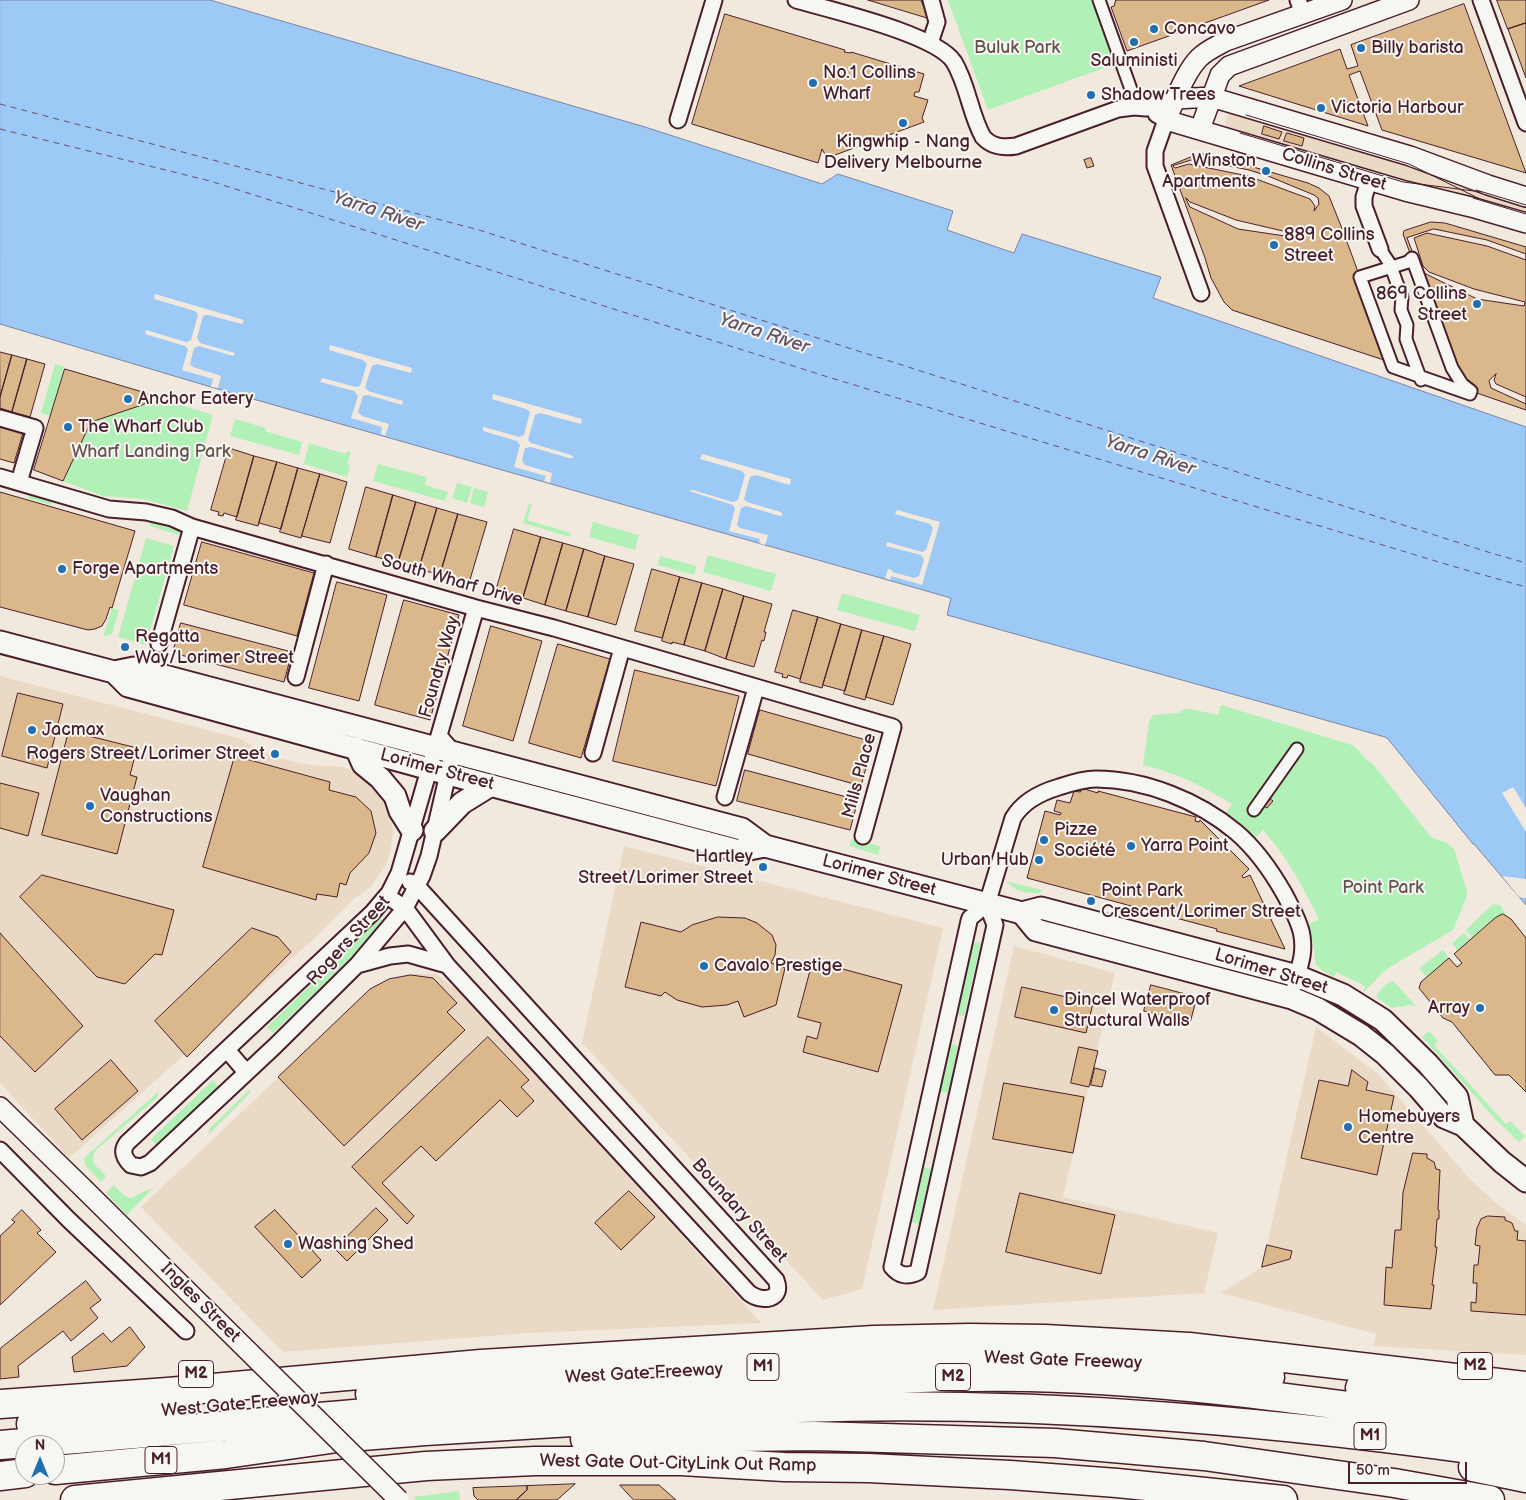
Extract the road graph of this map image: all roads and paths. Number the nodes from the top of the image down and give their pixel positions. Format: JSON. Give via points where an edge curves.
{"nodes":[{"id":1,"x":714,"y":0,"type":"edge"},
{"id":2,"x":796,"y":0,"type":"edge"},
{"id":3,"x":931,"y":0,"type":"edge"},
{"id":4,"x":1099,"y":0,"type":"edge"},
{"id":5,"x":1342,"y":0,"type":"edge"},
{"id":6,"x":1409,"y":0,"type":"edge"},
{"id":7,"x":1481,"y":0,"type":"edge"},
{"id":8,"x":1301,"y":7,"type":"edge"},
{"id":9,"x":1311,"y":36,"type":"junction"},
{"id":10,"x":930,"y":43,"type":"junction"},
{"id":11,"x":1133,"y":95,"type":"dead end"},
{"id":12,"x":1211,"y":97,"type":"junction"},
{"id":13,"x":1176,"y":99,"type":"junction"},
{"id":14,"x":1146,"y":108,"type":"junction"},
{"id":15,"x":678,"y":120,"type":"dead end"},
{"id":16,"x":1166,"y":120,"type":"junction"},
{"id":17,"x":1526,"y":123,"type":"edge"},
{"id":18,"x":1200,"y":130,"type":"junction"},
{"id":19,"x":1369,"y":180,"type":"junction"},
{"id":20,"x":1526,"y":197,"type":"edge"},
{"id":21,"x":1526,"y":223,"type":"edge"},
{"id":22,"x":1380,"y":249,"type":"joint"},
{"id":23,"x":1391,"y":267,"type":"junction"},
{"id":24,"x":1201,"y":293,"type":"dead end"},
{"id":25,"x":1422,"y":380,"type":"junction"},
{"id":26,"x":0,"y":418,"type":"edge"},
{"id":27,"x":0,"y":477,"type":"edge"},
{"id":28,"x":19,"y":482,"type":"junction"},
{"id":29,"x":192,"y":527,"type":"junction"},
{"id":30,"x":326,"y":564,"type":"junction"},
{"id":31,"x":476,"y":608,"type":"junction"},
{"id":32,"x":0,"y":642,"type":"edge"},
{"id":33,"x":158,"y":644,"type":"dead end"},
{"id":34,"x":622,"y":648,"type":"junction"},
{"id":35,"x":114,"y":672,"type":"junction"},
{"id":36,"x":296,"y":677,"type":"dead end"},
{"id":37,"x":756,"y":688,"type":"junction"},
{"id":38,"x":892,"y":727,"type":"joint"},
{"id":39,"x":443,"y":745,"type":"junction"},
{"id":40,"x":356,"y":748,"type":"junction"},
{"id":41,"x":1297,"y":750,"type":"dead end"},
{"id":42,"x":593,"y":753,"type":"dead end"},
{"id":43,"x":439,"y":771,"type":"junction"},
{"id":44,"x":491,"y":784,"type":"junction"},
{"id":45,"x":725,"y":797,"type":"dead end"},
{"id":46,"x":1254,"y":810,"type":"dead end"},
{"id":47,"x":412,"y":830,"type":"junction"},
{"id":48,"x":435,"y":830,"type":"junction"},
{"id":49,"x":863,"y":836,"type":"dead end"},
{"id":50,"x":765,"y":846,"type":"junction"},
{"id":51,"x":398,"y":876,"type":"junction"},
{"id":52,"x":417,"y":886,"type":"junction"},
{"id":53,"x":387,"y":896,"type":"junction"},
{"id":54,"x":987,"y":904,"type":"junction"},
{"id":55,"x":405,"y":908,"type":"junction"},
{"id":56,"x":1022,"y":914,"type":"junction"},
{"id":57,"x":357,"y":965,"type":"junction"},
{"id":58,"x":448,"y":965,"type":"junction"},
{"id":59,"x":1297,"y":976,"type":"junction"},
{"id":60,"x":1292,"y":998,"type":"junction"},
{"id":61,"x":945,"y":1026,"type":"junction"},
{"id":62,"x":971,"y":1032,"type":"junction"},
{"id":63,"x":227,"y":1050,"type":"junction"},
{"id":64,"x":246,"y":1072,"type":"junction"},
{"id":65,"x":0,"y":1107,"type":"edge"},
{"id":66,"x":1464,"y":1125,"type":"junction"},
{"id":67,"x":921,"y":1133,"type":"junction"},
{"id":68,"x":948,"y":1139,"type":"junction"},
{"id":69,"x":0,"y":1150,"type":"edge"},
{"id":70,"x":1526,"y":1182,"type":"edge"},
{"id":71,"x":186,"y":1331,"type":"dead end"},
{"id":72,"x":1526,"y":1370,"type":"edge"},
{"id":73,"x":1477,"y":1381,"type":"junction"},
{"id":74,"x":1526,"y":1386,"type":"edge"},
{"id":75,"x":0,"y":1390,"type":"edge"},
{"id":76,"x":1526,"y":1390,"type":"edge"},
{"id":77,"x":0,"y":1404,"type":"edge"},
{"id":78,"x":1526,"y":1410,"type":"edge"},
{"id":79,"x":1213,"y":1421,"type":"junction"},
{"id":80,"x":0,"y":1426,"type":"edge"},
{"id":81,"x":1526,"y":1431,"type":"edge"},
{"id":82,"x":0,"y":1445,"type":"edge"},
{"id":83,"x":226,"y":1454,"type":"junction"},
{"id":84,"x":1526,"y":1457,"type":"edge"},
{"id":85,"x":681,"y":1461,"type":"junction"},
{"id":86,"x":65,"y":1469,"type":"edge"},
{"id":87,"x":15,"y":1474,"type":"edge"},
{"id":88,"x":0,"y":1476,"type":"edge"},
{"id":89,"x":1526,"y":1478,"type":"edge"},
{"id":90,"x":1394,"y":1483,"type":"junction"},
{"id":91,"x":75,"y":1500,"type":"edge"},
{"id":92,"x":399,"y":1500,"type":"edge"},
{"id":93,"x":1283,"y":1500,"type":"edge"},
{"id":94,"x":1490,"y":1500,"type":"edge"}],
"edges":[{"from":1,"to":15,"type":"street"},
{"from":2,"to":10,"type":"street","name":"Collins Street"},
{"from":3,"to":10,"type":"street","via":[[937,22]]},
{"from":4,"to":11,"type":"street"},
{"from":5,"to":8,"type":"street"},
{"from":6,"to":9,"type":"street"},
{"from":7,"to":17,"type":"street"},
{"from":8,"to":9,"type":"street"},
{"from":8,"to":13,"type":"street","via":[[1210,50],[1194,64]]},
{"from":9,"to":12,"type":"street","via":[[1229,66],[1221,74]]},
{"from":10,"to":14,"type":"street","name":"Collins Street","via":[[946,53],[954,63],[982,133],[990,143],[999,147],[1021,144],[1122,108]]},
{"from":12,"to":13,"type":"street","name":"Collins Street"},
{"from":12,"to":18,"type":"street"},
{"from":12,"to":20,"type":"street","name":"Collins Street","via":[[1410,156]]},
{"from":13,"to":14,"type":"street","name":"Collins Street"},
{"from":13,"to":16,"type":"street"},
{"from":14,"to":16,"type":"street","name":"Collins Street"},
{"from":16,"to":18,"type":"street","name":"Collins Street"},
{"from":16,"to":24,"type":"street","via":[[1154,161]]},
{"from":18,"to":19,"type":"street","name":"Collins Street"},
{"from":19,"to":21,"type":"street","name":"Collins Street"},
{"from":19,"to":22,"type":"street","via":[[1364,206]]},
{"from":22,"to":23,"type":"street"},
{"from":23,"to":25,"type":"street","via":[[1402,297],[1406,339]]},
{"from":23,"to":25,"type":"street","via":[[1360,277],[1393,367]]},
{"from":23,"to":25,"type":"street","via":[[1412,258],[1452,368],[1462,384],[1471,390],[1470,394]]},
{"from":26,"to":28,"type":"street","via":[[35,428]]},
{"from":27,"to":28,"type":"street","name":"South Wharf Drive"},
{"from":28,"to":29,"type":"street","name":"South Wharf Drive","via":[[109,509],[172,518]]},
{"from":29,"to":30,"type":"street","name":"South Wharf Drive"},
{"from":29,"to":33,"type":"street"},
{"from":30,"to":31,"type":"street","name":"South Wharf Drive"},
{"from":30,"to":36,"type":"street"},
{"from":31,"to":34,"type":"street","name":"South Wharf Drive"},
{"from":31,"to":39,"type":"street","name":"Foundry Way"},
{"from":32,"to":35,"type":"main road","name":"Lorimer Street"},
{"from":34,"to":37,"type":"street","name":"South Wharf Drive"},
{"from":34,"to":42,"type":"street"},
{"from":35,"to":39,"type":"main road","name":"Lorimer Street","via":[[134,668]]},
{"from":35,"to":40,"type":"main road","name":"Lorimer Street","via":[[128,686]]},
{"from":37,"to":38,"type":"street","name":"South Wharf Drive"},
{"from":37,"to":45,"type":"street"},
{"from":38,"to":49,"type":"street","name":"Mills Place"},
{"from":39,"to":43,"type":"street","name":"Rogers Street"},
{"from":39,"to":50,"type":"main road","name":"Lorimer Street","via":[[742,829]]},
{"from":40,"to":43,"type":"main road","name":"Lorimer Street"},
{"from":40,"to":47,"type":"main road","via":[[362,764],[395,796]]},
{"from":41,"to":46,"type":"street"},
{"from":43,"to":44,"type":"main road","name":"Lorimer Street"},
{"from":43,"to":47,"type":"street","name":"Rogers Street"},
{"from":43,"to":48,"type":"street","name":"Rogers Street"},
{"from":44,"to":48,"type":"main road","via":[[462,803]]},
{"from":44,"to":50,"type":"main road","name":"Lorimer Street","via":[[739,850]]},
{"from":47,"to":51,"type":"street","name":"Rogers Street"},
{"from":48,"to":52,"type":"street","name":"Rogers Street"},
{"from":50,"to":54,"type":"main road","name":"Lorimer Street"},
{"from":51,"to":52,"type":"street","name":"Boundary Street"},
{"from":51,"to":53,"type":"street","name":"Rogers Street"},
{"from":52,"to":55,"type":"street","name":"Rogers Street"},
{"from":52,"to":58,"type":"street","name":"Boundary Street","via":[[776,1280],[775,1295],[762,1298],[749,1293]]},
{"from":53,"to":55,"type":"street","name":"Boundary Street"},
{"from":53,"to":63,"type":"street","name":"Rogers Street","via":[[372,914]]},
{"from":54,"to":56,"type":"main road","name":"Lorimer Street"},
{"from":54,"to":59,"type":"street","via":[[1013,818],[1020,808],[1054,788],[1085,780],[1109,780],[1149,787],[1195,805],[1217,818],[1237,833],[1264,862],[1288,900],[1302,935],[1303,954]]},
{"from":54,"to":61,"type":"street","via":[[970,918]]},
{"from":54,"to":62,"type":"street","via":[[995,925]]},
{"from":55,"to":57,"type":"street","name":"Rogers Street"},
{"from":55,"to":58,"type":"street","name":"Boundary Street"},
{"from":56,"to":59,"type":"main road","name":"Lorimer Street","via":[[1041,908]]},
{"from":56,"to":60,"type":"main road","name":"Lorimer Street","via":[[1036,930]]},
{"from":57,"to":58,"type":"street","via":[[408,954]]},
{"from":57,"to":64,"type":"street","name":"Rogers Street"},
{"from":59,"to":60,"type":"street"},
{"from":59,"to":66,"type":"main road","name":"Lorimer Street","via":[[1343,995],[1383,1020],[1416,1050],[1457,1097]]},
{"from":60,"to":66,"type":"main road","name":"Lorimer Street","via":[[1361,1034],[1419,1088],[1444,1117]]},
{"from":61,"to":62,"type":"street"},
{"from":61,"to":67,"type":"street"},
{"from":62,"to":68,"type":"street"},
{"from":63,"to":64,"type":"street"},
{"from":63,"to":64,"type":"street","name":"Rogers Street","via":[[128,1143],[124,1150],[127,1160],[136,1167],[150,1163]]},
{"from":65,"to":92,"type":"street","name":"Ingles Street","bridge":true},
{"from":66,"to":70,"type":"main road","name":"Lorimer Street"},
{"from":67,"to":68,"type":"street"},
{"from":67,"to":68,"type":"street","via":[[892,1267],[897,1273],[910,1276],[918,1272]]},
{"from":69,"to":71,"type":"street","name":"Ingles Street"},
{"from":72,"to":75,"type":"highway","number":"M2","via":[[1206,1334],[1121,1327],[983,1323],[828,1328],[527,1346]]},
{"from":73,"to":74,"type":"highway"},
{"from":73,"to":76,"type":"highway"},
{"from":73,"to":77,"type":"highway","via":[[1188,1347],[969,1338],[874,1340],[481,1364]]},
{"from":78,"to":80,"type":"highway","name":"West Gate Freeway","number":"M1","via":[[1200,1368],[1110,1361],[936,1358],[455,1386]]},
{"from":79,"to":83,"type":"highway","number":"M1","via":[[1028,1408],[800,1408],[337,1438]]},
{"from":79,"to":84,"type":"highway","number":"M1","via":[[1400,1439]]},
{"from":79,"to":89,"type":"highway"},
{"from":81,"to":82,"type":"highway","number":"M2","via":[[1335,1404],[1134,1382],[941,1377],[489,1403]]},
{"from":83,"to":86,"type":"highway","number":"M1"},
{"from":83,"to":90,"type":"highway","via":[[338,1454],[541,1440],[806,1436],[908,1438],[1118,1448],[1204,1456]]},
{"from":85,"to":90,"type":"highway","via":[[784,1456],[874,1457]]},
{"from":85,"to":91,"type":"highway","name":"West Gate Out-CityLink Out Ramp","number":"M1","via":[[535,1461],[426,1466]]},
{"from":85,"to":93,"type":"highway","name":"West Gate Out-CityLink Out Ramp","number":"M1","via":[[1010,1474]]},
{"from":87,"to":88,"type":"highway"},
{"from":90,"to":94,"type":"highway"}]}
